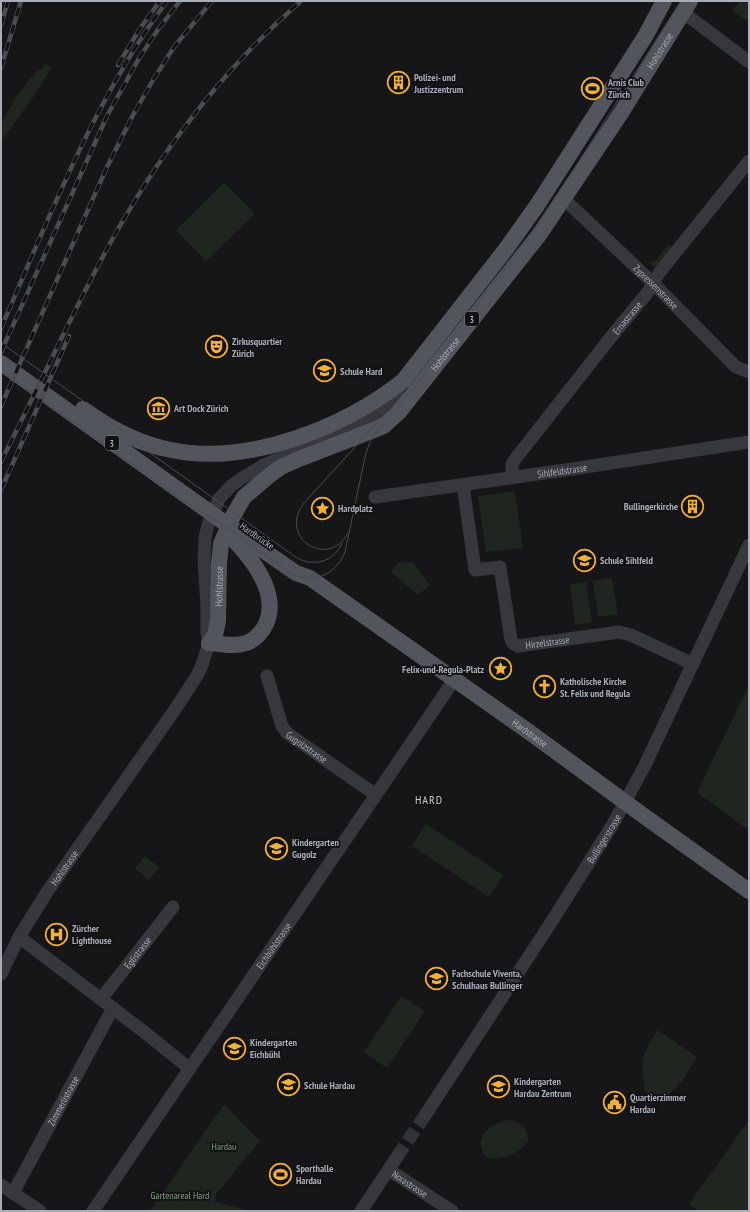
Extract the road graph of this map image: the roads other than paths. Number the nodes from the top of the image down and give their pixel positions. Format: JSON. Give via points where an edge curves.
{"nodes":[{"id":1,"x":664,"y":1,"type":"edge"},
{"id":2,"x":687,"y":7,"type":"edge"},
{"id":3,"x":749,"y":62,"type":"edge"},
{"id":4,"x":749,"y":161,"type":"edge"},
{"id":5,"x":542,"y":198,"type":"junction"},
{"id":6,"x":564,"y":199,"type":"junction"},
{"id":7,"x":653,"y":283,"type":"junction"},
{"id":8,"x":1,"y":351,"type":"edge"},
{"id":9,"x":1,"y":364,"type":"edge"},
{"id":10,"x":749,"y":372,"type":"edge"},
{"id":11,"x":404,"y":381,"type":"junction"},
{"id":12,"x":98,"y":420,"type":"junction"},
{"id":13,"x":749,"y":442,"type":"edge"},
{"id":14,"x":512,"y":478,"type":"junction"},
{"id":15,"x":463,"y":485,"type":"junction"},
{"id":16,"x":375,"y":497,"type":"dead end"},
{"id":17,"x":201,"y":507,"type":"junction"},
{"id":18,"x":749,"y":545,"type":"edge"},
{"id":19,"x":302,"y":573,"type":"junction"},
{"id":20,"x":210,"y":643,"type":"junction"},
{"id":21,"x":692,"y":664,"type":"junction"},
{"id":22,"x":267,"y":676,"type":"dead end"},
{"id":23,"x":454,"y":680,"type":"junction"},
{"id":24,"x":376,"y":795,"type":"junction"},
{"id":25,"x":625,"y":802,"type":"junction"},
{"id":26,"x":749,"y":891,"type":"edge"},
{"id":27,"x":173,"y":906,"type":"dead end"},
{"id":28,"x":19,"y":937,"type":"junction"},
{"id":29,"x":1,"y":974,"type":"edge"},
{"id":30,"x":101,"y":998,"type":"junction"},
{"id":31,"x":113,"y":1008,"type":"junction"},
{"id":32,"x":189,"y":1068,"type":"junction"},
{"id":33,"x":426,"y":1114,"type":"tunnel mouth"},
{"id":34,"x":397,"y":1157,"type":"tunnel mouth"},
{"id":35,"x":389,"y":1170,"type":"junction"},
{"id":36,"x":1,"y":1185,"type":"edge"},
{"id":37,"x":14,"y":1193,"type":"junction"},
{"id":38,"x":40,"y":1211,"type":"edge"},
{"id":39,"x":93,"y":1211,"type":"edge"},
{"id":40,"x":361,"y":1211,"type":"edge"},
{"id":41,"x":452,"y":1211,"type":"edge"}],
"edges":[{"from":1,"to":5,"type":"main road","name":"Hohlstrasse","number":"3","via":[[646,35]]},
{"from":2,"to":3,"type":"street"},
{"from":2,"to":6,"type":"main road","name":"Hohlstrasse","number":"3"},
{"from":4,"to":7,"type":"street","name":"Ernastrasse"},
{"from":5,"to":6,"type":"main road"},
{"from":5,"to":11,"type":"main road","name":"Hohlstrasse","number":"3"},
{"from":6,"to":7,"type":"street","name":"Zypressenstrasse"},
{"from":6,"to":20,"type":"main road","name":"Hohlstrasse","number":"3","via":[[539,235],[393,418],[379,428],[281,467],[244,497],[221,544],[217,628]]},
{"from":7,"to":10,"type":"street","name":"Zypressenstrasse","via":[[736,367]]},
{"from":7,"to":14,"type":"street","name":"Ernastrasse","via":[[516,458],[512,464]]},
{"from":8,"to":12,"type":"main road","name":"Hardbrücke"},
{"from":9,"to":17,"type":"main road","name":"Hardbrücke","number":"3"},
{"from":11,"to":12,"type":"main road","name":"Hardbrücke","number":"3","via":[[350,416],[303,436],[239,451],[192,454],[169,450],[139,440]]},
{"from":11,"to":20,"type":"street","name":"Hohlstrasse","via":[[388,405],[379,412],[342,432],[249,473],[219,499],[208,525],[204,548],[207,632]]},
{"from":12,"to":19,"type":"main road","name":"Hardbrücke"},
{"from":13,"to":14,"type":"street","name":"Sihlfeldstrasse"},
{"from":14,"to":15,"type":"street","name":"Sihlfeldstrasse"},
{"from":15,"to":16,"type":"street","name":"Sihlfeldstrasse"},
{"from":15,"to":21,"type":"street","name":"Hirzelstrasse","via":[[475,570],[500,567],[511,640],[514,644],[518,646],[625,632]]},
{"from":17,"to":19,"type":"main road","name":"Hardbrücke"},
{"from":17,"to":20,"type":"main road","name":"Hardbrücke","number":"3","via":[[251,560],[261,576],[269,602],[269,615],[255,638],[246,643]]},
{"from":18,"to":21,"type":"street","name":"Bullingerstrasse"},
{"from":19,"to":23,"type":"main road","name":"Hardstrasse"},
{"from":20,"to":28,"type":"street","name":"Hohlstrasse","via":[[198,674],[176,708],[47,892]]},
{"from":21,"to":25,"type":"street","name":"Bullingerstrasse"},
{"from":22,"to":24,"type":"street","name":"Gugolzstrasse","via":[[282,726],[287,733]]},
{"from":23,"to":24,"type":"street","name":"Eichbühlstrasse"},
{"from":23,"to":25,"type":"main road","name":"Hardstrasse"},
{"from":24,"to":32,"type":"street","name":"Eichbühlstrasse"},
{"from":25,"to":26,"type":"main road","name":"Hardstrasse"},
{"from":25,"to":33,"type":"street","name":"Bullingerstrasse"},
{"from":27,"to":30,"type":"street","name":"Eglistrasse"},
{"from":28,"to":29,"type":"street","name":"Hohlstrasse"},
{"from":28,"to":30,"type":"street"},
{"from":30,"to":31,"type":"street"},
{"from":31,"to":32,"type":"street"},
{"from":31,"to":37,"type":"street","name":"Zimmerlistrasse"},
{"from":32,"to":39,"type":"street","name":"Eichbühlstrasse"},
{"from":34,"to":35,"type":"street"},
{"from":35,"to":40,"type":"street"},
{"from":35,"to":41,"type":"street","name":"Norastrasse"},
{"from":36,"to":37,"type":"street"},
{"from":37,"to":38,"type":"street"}]}
